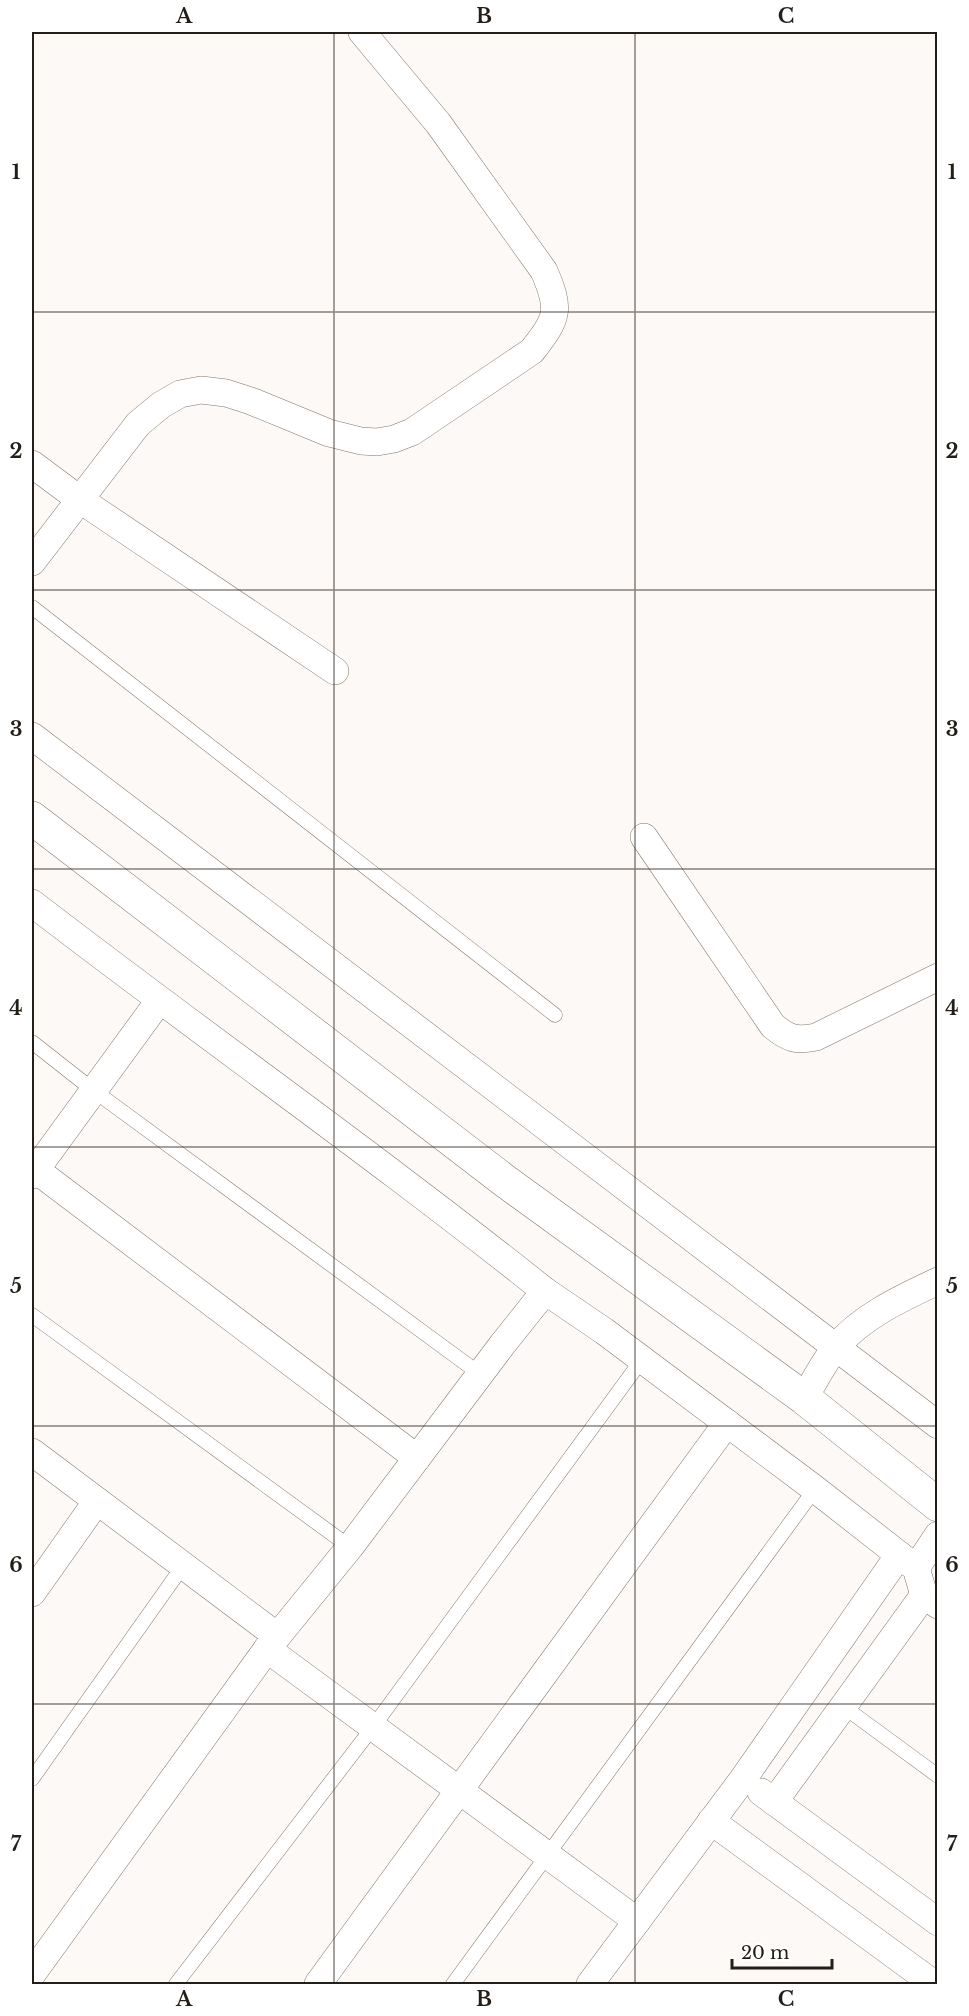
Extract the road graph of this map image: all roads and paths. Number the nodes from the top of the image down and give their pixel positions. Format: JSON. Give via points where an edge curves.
{"nodes":[{"id":1,"x":362,"y":32,"type":"edge"},
{"id":2,"x":32,"y":465,"type":"edge"},
{"id":3,"x":79,"y":499,"type":"junction"},
{"id":4,"x":32,"y":562,"type":"edge"},
{"id":5,"x":32,"y":608,"type":"edge"},
{"id":6,"x":335,"y":671,"type":"dead end"},
{"id":7,"x":32,"y":736,"type":"edge"},
{"id":8,"x":32,"y":818,"type":"edge"},
{"id":9,"x":644,"y":837,"type":"dead end"},
{"id":10,"x":32,"y":903,"type":"edge"},
{"id":11,"x":938,"y":977,"type":"edge"},
{"id":12,"x":159,"y":1001,"type":"junction"},
{"id":13,"x":555,"y":1015,"type":"dead end"},
{"id":14,"x":32,"y":1042,"type":"edge"},
{"id":15,"x":93,"y":1090,"type":"junction"},
{"id":16,"x":33,"y":1171,"type":"edge"},
{"id":17,"x":938,"y":1281,"type":"edge"},
{"id":18,"x":545,"y":1291,"type":"junction"},
{"id":19,"x":32,"y":1315,"type":"edge"},
{"id":20,"x":836,"y":1348,"type":"junction"},
{"id":21,"x":641,"y":1360,"type":"junction"},
{"id":22,"x":480,"y":1374,"type":"junction"},
{"id":23,"x":804,"y":1398,"type":"junction"},
{"id":24,"x":727,"y":1424,"type":"junction"},
{"id":25,"x":938,"y":1425,"type":"edge"},
{"id":26,"x":32,"y":1452,"type":"edge"},
{"id":27,"x":417,"y":1458,"type":"junction"},
{"id":28,"x":815,"y":1489,"type":"junction"},
{"id":29,"x":97,"y":1501,"type":"junction"},
{"id":30,"x":938,"y":1505,"type":"edge"},
{"id":31,"x":938,"y":1535,"type":"edge"},
{"id":32,"x":350,"y":1547,"type":"junction"},
{"id":33,"x":908,"y":1562,"type":"junction"},
{"id":34,"x":183,"y":1566,"type":"junction"},
{"id":35,"x":32,"y":1593,"type":"edge"},
{"id":36,"x":931,"y":1600,"type":"edge"},
{"id":37,"x":272,"y":1643,"type":"junction"},
{"id":38,"x":844,"y":1707,"type":"junction"},
{"id":39,"x":373,"y":1727,"type":"junction"},
{"id":40,"x":938,"y":1776,"type":"edge"},
{"id":41,"x":32,"y":1779,"type":"edge"},
{"id":42,"x":743,"y":1779,"type":"junction"},
{"id":43,"x":460,"y":1791,"type":"junction"},
{"id":44,"x":774,"y":1802,"type":"junction"},
{"id":45,"x":711,"y":1821,"type":"junction"},
{"id":46,"x":549,"y":1856,"type":"junction"},
{"id":47,"x":637,"y":1921,"type":"junction"},
{"id":48,"x":938,"y":1922,"type":"edge"},
{"id":49,"x":32,"y":1974,"type":"edge"},
{"id":50,"x":176,"y":1984,"type":"edge"},
{"id":51,"x":318,"y":1984,"type":"edge"},
{"id":52,"x":453,"y":1984,"type":"edge"},
{"id":53,"x":590,"y":1984,"type":"edge"},
{"id":54,"x":934,"y":1984,"type":"edge"}],
"edges":[{"from":1,"to":3,"type":"street","via":[[438,123],[544,271],[554,294],[555,316],[545,334],[532,351],[412,432],[377,442],[345,438],[226,393],[201,390],[180,394],[138,424]]},
{"from":2,"to":3,"type":"street"},
{"from":3,"to":4,"type":"street"},
{"from":3,"to":6,"type":"street"},
{"from":5,"to":13,"type":"lane"},
{"from":7,"to":20,"type":"street"},
{"from":8,"to":23,"type":"street","via":[[505,1180]]},
{"from":9,"to":11,"type":"street","via":[[773,1026],[785,1035],[801,1040],[816,1037]]},
{"from":10,"to":12,"type":"street"},
{"from":12,"to":15,"type":"street"},
{"from":12,"to":18,"type":"street"},
{"from":14,"to":15,"type":"lane"},
{"from":15,"to":16,"type":"street"},
{"from":15,"to":22,"type":"lane"},
{"from":16,"to":27,"type":"street"},
{"from":17,"to":20,"type":"street","via":[[871,1317]]},
{"from":18,"to":21,"type":"street"},
{"from":18,"to":22,"type":"street"},
{"from":19,"to":32,"type":"lane"},
{"from":20,"to":23,"type":"street"},
{"from":20,"to":25,"type":"street"},
{"from":21,"to":24,"type":"street"},
{"from":21,"to":39,"type":"lane"},
{"from":22,"to":27,"type":"street"},
{"from":23,"to":30,"type":"street"},
{"from":24,"to":28,"type":"street"},
{"from":24,"to":43,"type":"street"},
{"from":26,"to":29,"type":"street"},
{"from":27,"to":32,"type":"street"},
{"from":28,"to":33,"type":"street"},
{"from":28,"to":46,"type":"lane"},
{"from":29,"to":34,"type":"street"},
{"from":29,"to":35,"type":"street"},
{"from":31,"to":33,"type":"street"},
{"from":32,"to":37,"type":"street"},
{"from":33,"to":36,"type":"street"},
{"from":33,"to":42,"type":"street"},
{"from":34,"to":37,"type":"street"},
{"from":34,"to":41,"type":"lane"},
{"from":36,"to":38,"type":"street"},
{"from":37,"to":39,"type":"street"},
{"from":37,"to":49,"type":"street"},
{"from":38,"to":40,"type":"lane"},
{"from":38,"to":44,"type":"street"},
{"from":39,"to":43,"type":"street"},
{"from":39,"to":50,"type":"lane"},
{"from":42,"to":44,"type":"street"},
{"from":42,"to":45,"type":"street"},
{"from":43,"to":46,"type":"street"},
{"from":43,"to":51,"type":"street"},
{"from":44,"to":48,"type":"street"},
{"from":45,"to":47,"type":"street"},
{"from":45,"to":54,"type":"street"},
{"from":46,"to":47,"type":"street"},
{"from":46,"to":52,"type":"lane"},
{"from":47,"to":53,"type":"street"}]}
